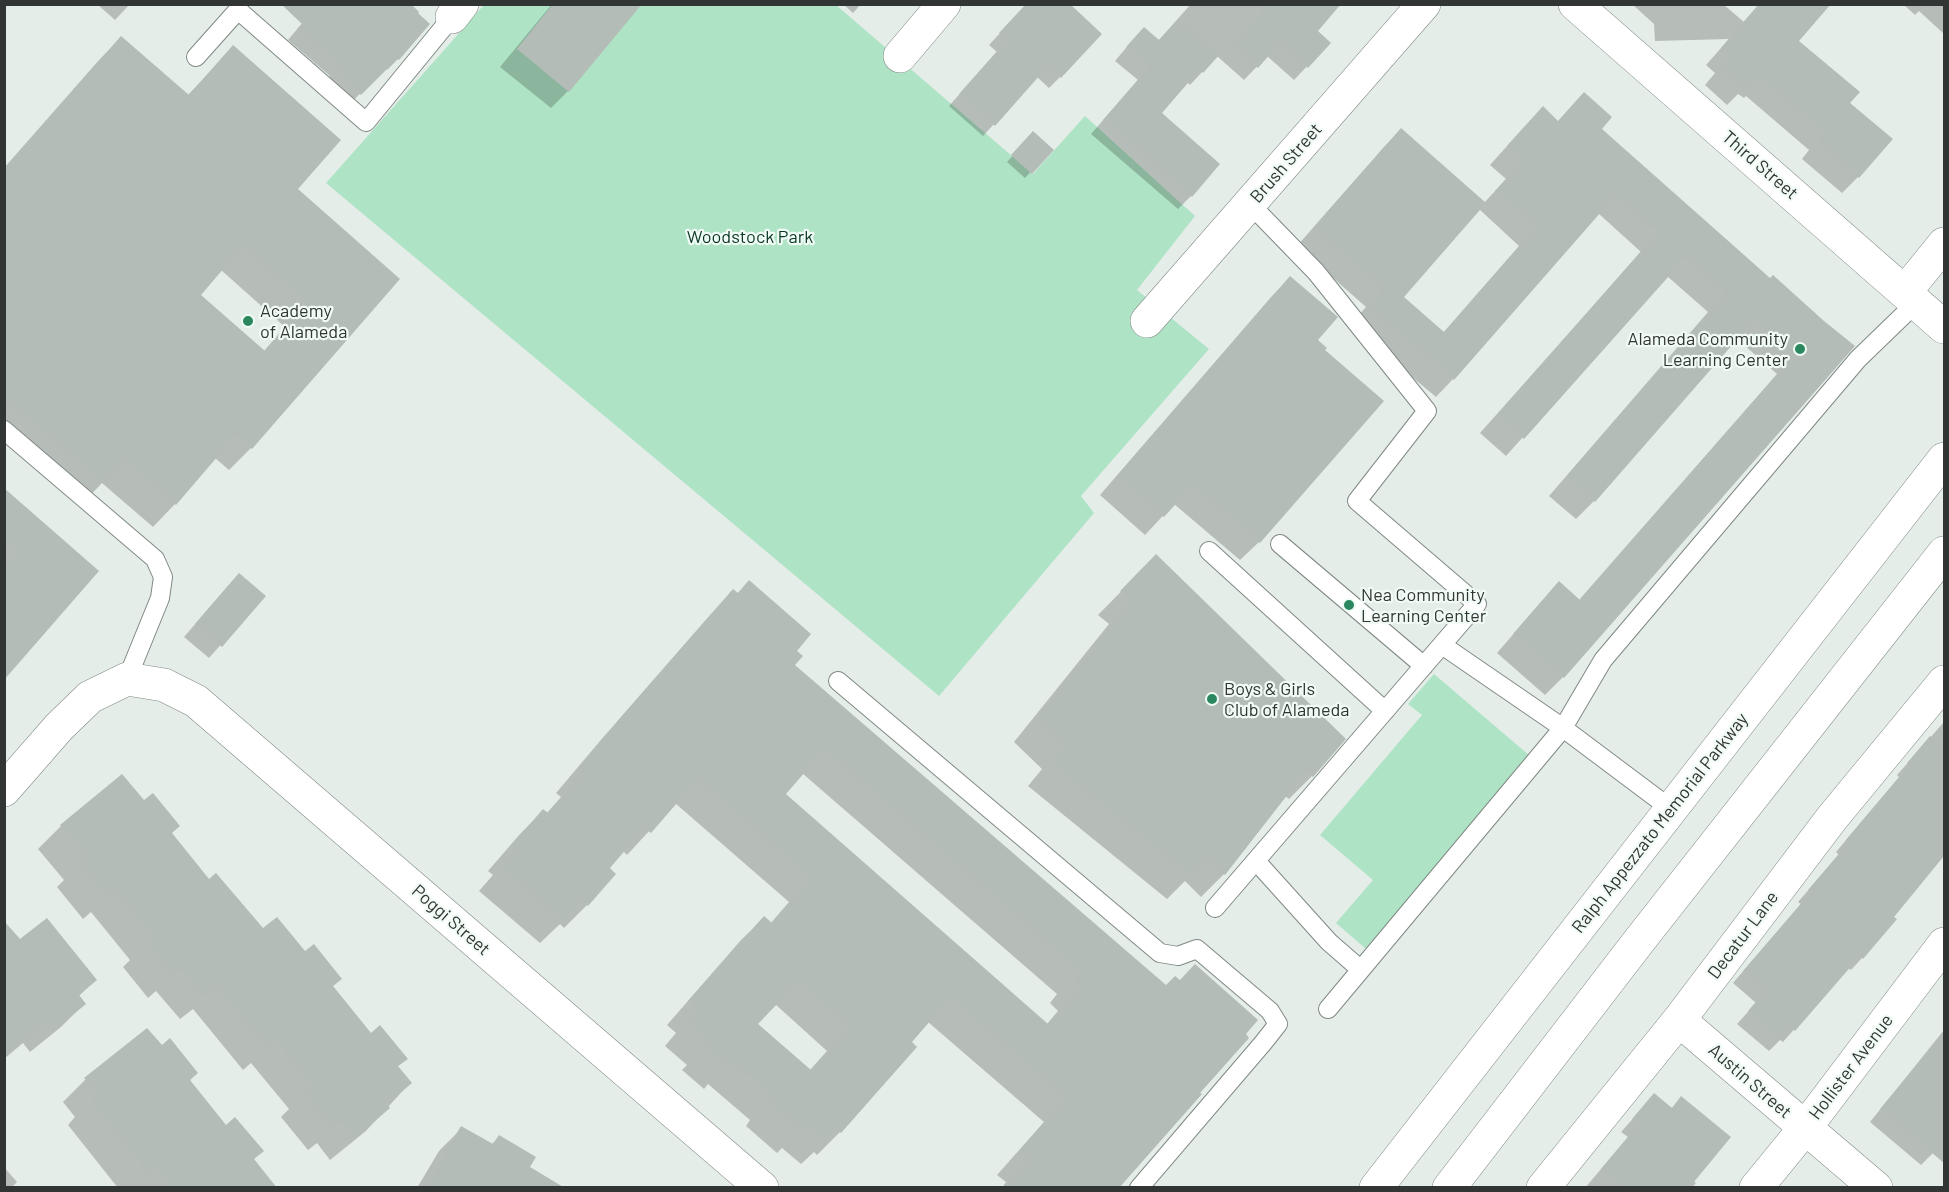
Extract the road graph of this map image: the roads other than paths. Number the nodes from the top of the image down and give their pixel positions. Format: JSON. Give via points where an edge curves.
{"nodes":[{"id":1,"x":944,"y":4,"type":"edge"},
{"id":2,"x":1424,"y":4,"type":"edge"},
{"id":3,"x":1575,"y":4,"type":"edge"},
{"id":4,"x":457,"y":11,"type":"edge"},
{"id":5,"x":900,"y":56,"type":"dead end"},
{"id":6,"x":196,"y":57,"type":"dead end"},
{"id":7,"x":1250,"y":204,"type":"junction"},
{"id":8,"x":1944,"y":244,"type":"edge"},
{"id":9,"x":1911,"y":297,"type":"junction"},
{"id":10,"x":1147,"y":321,"type":"dead end"},
{"id":11,"x":1944,"y":327,"type":"edge"},
{"id":12,"x":4,"y":430,"type":"edge"},
{"id":13,"x":1944,"y":459,"type":"edge"},
{"id":14,"x":1280,"y":544,"type":"dead end"},
{"id":15,"x":1209,"y":551,"type":"dead end"},
{"id":16,"x":1944,"y":553,"type":"edge"},
{"id":17,"x":1442,"y":645,"type":"junction"},
{"id":18,"x":1424,"y":666,"type":"junction"},
{"id":19,"x":127,"y":679,"type":"junction"},
{"id":20,"x":838,"y":681,"type":"dead end"},
{"id":21,"x":1944,"y":682,"type":"edge"},
{"id":22,"x":1385,"y":711,"type":"junction"},
{"id":23,"x":1563,"y":728,"type":"junction"},
{"id":24,"x":6,"y":785,"type":"edge"},
{"id":25,"x":1671,"y":809,"type":"junction"},
{"id":26,"x":1256,"y":861,"type":"junction"},
{"id":27,"x":1215,"y":908,"type":"dead end"},
{"id":28,"x":1944,"y":944,"type":"edge"},
{"id":29,"x":1360,"y":969,"type":"junction"},
{"id":30,"x":1328,"y":1009,"type":"dead end"},
{"id":31,"x":1679,"y":1020,"type":"junction"},
{"id":32,"x":1805,"y":1128,"type":"junction"},
{"id":33,"x":762,"y":1188,"type":"edge"},
{"id":34,"x":1139,"y":1188,"type":"edge"},
{"id":35,"x":1376,"y":1188,"type":"edge"},
{"id":36,"x":1449,"y":1188,"type":"edge"},
{"id":37,"x":1543,"y":1188,"type":"edge"},
{"id":38,"x":1756,"y":1188,"type":"edge"},
{"id":39,"x":1876,"y":1188,"type":"edge"}],
"edges":[{"from":1,"to":5,"type":"street"},
{"from":2,"to":7,"type":"street","name":"Brush Street"},
{"from":3,"to":9,"type":"street","name":"Third Street"},
{"from":4,"to":6,"type":"lane","via":[[366,122],[238,9]]},
{"from":7,"to":10,"type":"street","name":"Brush Street"},
{"from":7,"to":17,"type":"lane","via":[[1316,272],[1427,411],[1357,501],[1478,604]]},
{"from":8,"to":9,"type":"street"},
{"from":9,"to":11,"type":"street","name":"Third Street"},
{"from":9,"to":23,"type":"lane","via":[[1603,660]]},
{"from":12,"to":19,"type":"lane","via":[[155,559],[163,577],[160,598]]},
{"from":13,"to":25,"type":"street","name":"Ralph Appezzato Memorial Parkway"},
{"from":14,"to":18,"type":"lane"},
{"from":15,"to":22,"type":"lane"},
{"from":16,"to":36,"type":"street"},
{"from":17,"to":18,"type":"lane"},
{"from":17,"to":23,"type":"lane"},
{"from":18,"to":22,"type":"lane"},
{"from":19,"to":24,"type":"street","via":[[90,697]]},
{"from":19,"to":33,"type":"street","name":"Poggi Street","via":[[164,685],[196,700]]},
{"from":20,"to":34,"type":"lane","via":[[1160,953],[1178,956],[1197,949],[1270,1011],[1278,1024]]},
{"from":21,"to":31,"type":"street","name":"Decatur Lane","via":[[1832,818]]},
{"from":22,"to":26,"type":"lane"},
{"from":23,"to":25,"type":"lane"},
{"from":23,"to":29,"type":"lane"},
{"from":25,"to":35,"type":"street","name":"Ralph Appezzato Memorial Parkway"},
{"from":26,"to":27,"type":"lane"},
{"from":26,"to":29,"type":"lane","via":[[1329,942]]},
{"from":28,"to":32,"type":"street","name":"Hollister Avenue"},
{"from":29,"to":30,"type":"lane"},
{"from":31,"to":32,"type":"street","name":"Austin Street"},
{"from":31,"to":37,"type":"street","name":"Decatur Lane"},
{"from":32,"to":38,"type":"street","name":"Hollister Avenue"},
{"from":32,"to":39,"type":"street","name":"Austin Street"}]}
